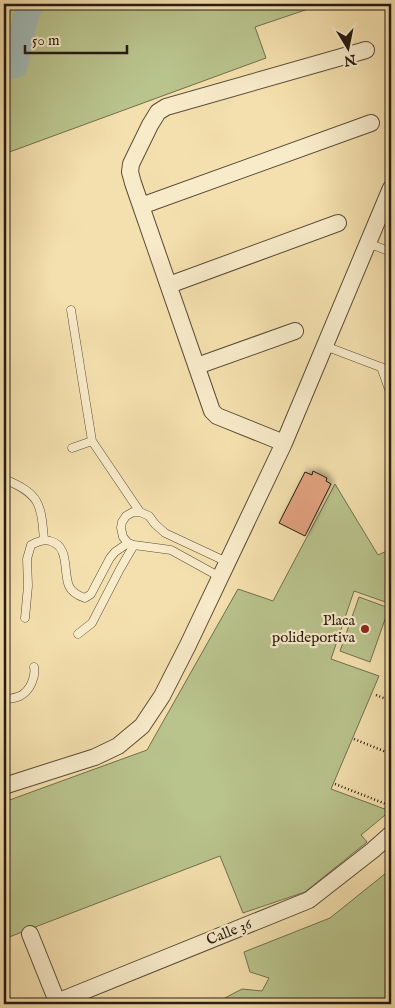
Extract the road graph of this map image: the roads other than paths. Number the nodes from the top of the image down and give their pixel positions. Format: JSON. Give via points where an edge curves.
{"nodes":[{"id":1,"x":366,"y":50,"type":"dead end"},
{"id":2,"x":371,"y":123,"type":"dead end"},
{"id":3,"x":391,"y":188,"type":"edge"},
{"id":4,"x":141,"y":206,"type":"junction"},
{"id":5,"x":338,"y":223,"type":"dead end"},
{"id":6,"x":368,"y":243,"type":"junction"},
{"id":7,"x":391,"y":252,"type":"edge"},
{"id":8,"x":169,"y":285,"type":"junction"},
{"id":9,"x":71,"y":310,"type":"dead end"},
{"id":10,"x":296,"y":331,"type":"dead end"},
{"id":11,"x":325,"y":346,"type":"junction"},
{"id":12,"x":197,"y":366,"type":"junction"},
{"id":13,"x":381,"y":367,"type":"junction"},
{"id":14,"x":391,"y":371,"type":"edge"},
{"id":15,"x":391,"y":395,"type":"edge"},
{"id":16,"x":92,"y":441,"type":"junction"},
{"id":17,"x":284,"y":443,"type":"junction"},
{"id":18,"x":72,"y":448,"type":"dead end"},
{"id":19,"x":4,"y":479,"type":"edge"},
{"id":20,"x":140,"y":512,"type":"junction"},
{"id":21,"x":44,"y":540,"type":"junction"},
{"id":22,"x":131,"y":544,"type":"junction"},
{"id":23,"x":227,"y":562,"type":"junction"},
{"id":24,"x":220,"y":577,"type":"junction"},
{"id":25,"x":25,"y":618,"type":"dead end"},
{"id":26,"x":78,"y":634,"type":"dead end"},
{"id":27,"x":34,"y":667,"type":"dead end"},
{"id":28,"x":4,"y":700,"type":"edge"},
{"id":29,"x":4,"y":786,"type":"edge"},
{"id":30,"x":391,"y":834,"type":"edge"},
{"id":31,"x":30,"y":934,"type":"dead end"},
{"id":32,"x":56,"y":1004,"type":"edge"}],
"edges":[{"from":1,"to":4,"type":"street","via":[[166,107],[158,112],[131,164],[130,172]]},
{"from":2,"to":4,"type":"street"},
{"from":3,"to":6,"type":"street"},
{"from":4,"to":8,"type":"street"},
{"from":5,"to":8,"type":"street"},
{"from":6,"to":7,"type":"lane"},
{"from":6,"to":11,"type":"street"},
{"from":8,"to":12,"type":"street"},
{"from":9,"to":16,"type":"lane"},
{"from":10,"to":12,"type":"street"},
{"from":11,"to":13,"type":"lane"},
{"from":11,"to":17,"type":"street"},
{"from":12,"to":17,"type":"street","via":[[212,411],[217,416]]},
{"from":13,"to":14,"type":"lane"},
{"from":13,"to":15,"type":"lane"},
{"from":16,"to":18,"type":"lane"},
{"from":16,"to":20,"type":"lane"},
{"from":17,"to":23,"type":"street"},
{"from":19,"to":21,"type":"lane","via":[[24,488],[35,498],[41,510]]},
{"from":20,"to":22,"type":"lane","via":[[126,516],[120,528],[122,537]]},
{"from":20,"to":23,"type":"lane","via":[[165,533]]},
{"from":21,"to":22,"type":"lane","via":[[60,546],[70,586],[73,592],[85,598],[91,594],[115,552]]},
{"from":21,"to":25,"type":"lane","via":[[31,545],[28,552]]},
{"from":22,"to":24,"type":"lane","via":[[171,550]]},
{"from":22,"to":26,"type":"lane","via":[[92,623]]},
{"from":23,"to":24,"type":"street"},
{"from":24,"to":29,"type":"street","via":[[162,696],[142,726],[118,746],[95,757]]},
{"from":27,"to":28,"type":"lane","via":[[33,680],[26,692]]},
{"from":30,"to":32,"type":"street","name":"Calle 36","via":[[309,900]]},
{"from":31,"to":32,"type":"street"}]}
